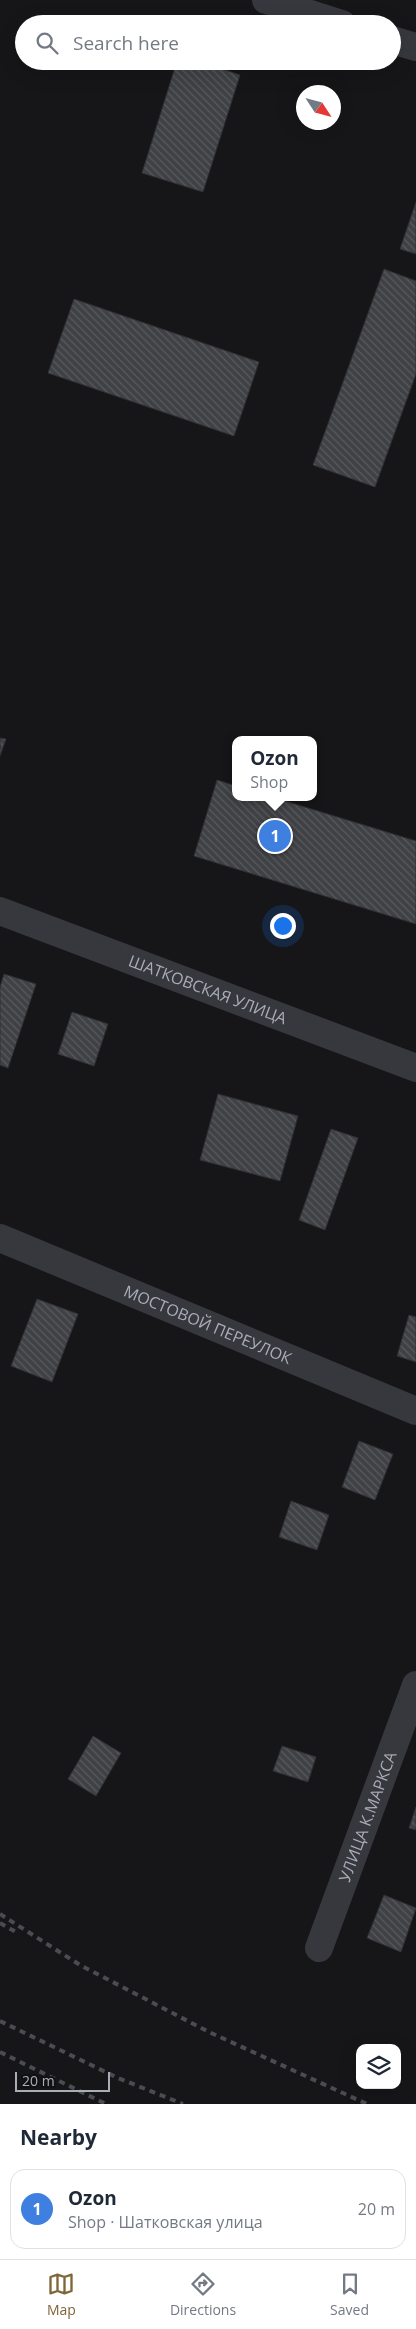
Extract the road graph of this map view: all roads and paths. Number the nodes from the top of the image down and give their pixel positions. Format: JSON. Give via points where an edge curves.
{"nodes":[{"id":1,"x":266,"y":0,"type":"edge"},
{"id":2,"x":314,"y":15,"type":"edge"},
{"id":3,"x":401,"y":43,"type":"edge"},
{"id":4,"x":416,"y":47,"type":"edge"},
{"id":5,"x":0,"y":911,"type":"edge"},
{"id":6,"x":416,"y":1068,"type":"edge"},
{"id":7,"x":0,"y":1238,"type":"edge"},
{"id":8,"x":416,"y":1410,"type":"edge"},
{"id":9,"x":416,"y":1685,"type":"edge"},
{"id":10,"x":319,"y":1948,"type":"dead end"}],
"edges":[{"from":1,"to":2,"type":"street"},
{"from":3,"to":4,"type":"street"},
{"from":5,"to":6,"type":"street","name":"ШАТКОВСКАЯ УЛИЦА"},
{"from":7,"to":8,"type":"street","name":"МОСТОВОЙ ПЕРЕУЛОК"},
{"from":9,"to":10,"type":"street","name":"УЛИЦА К.МАРКСА"}]}
